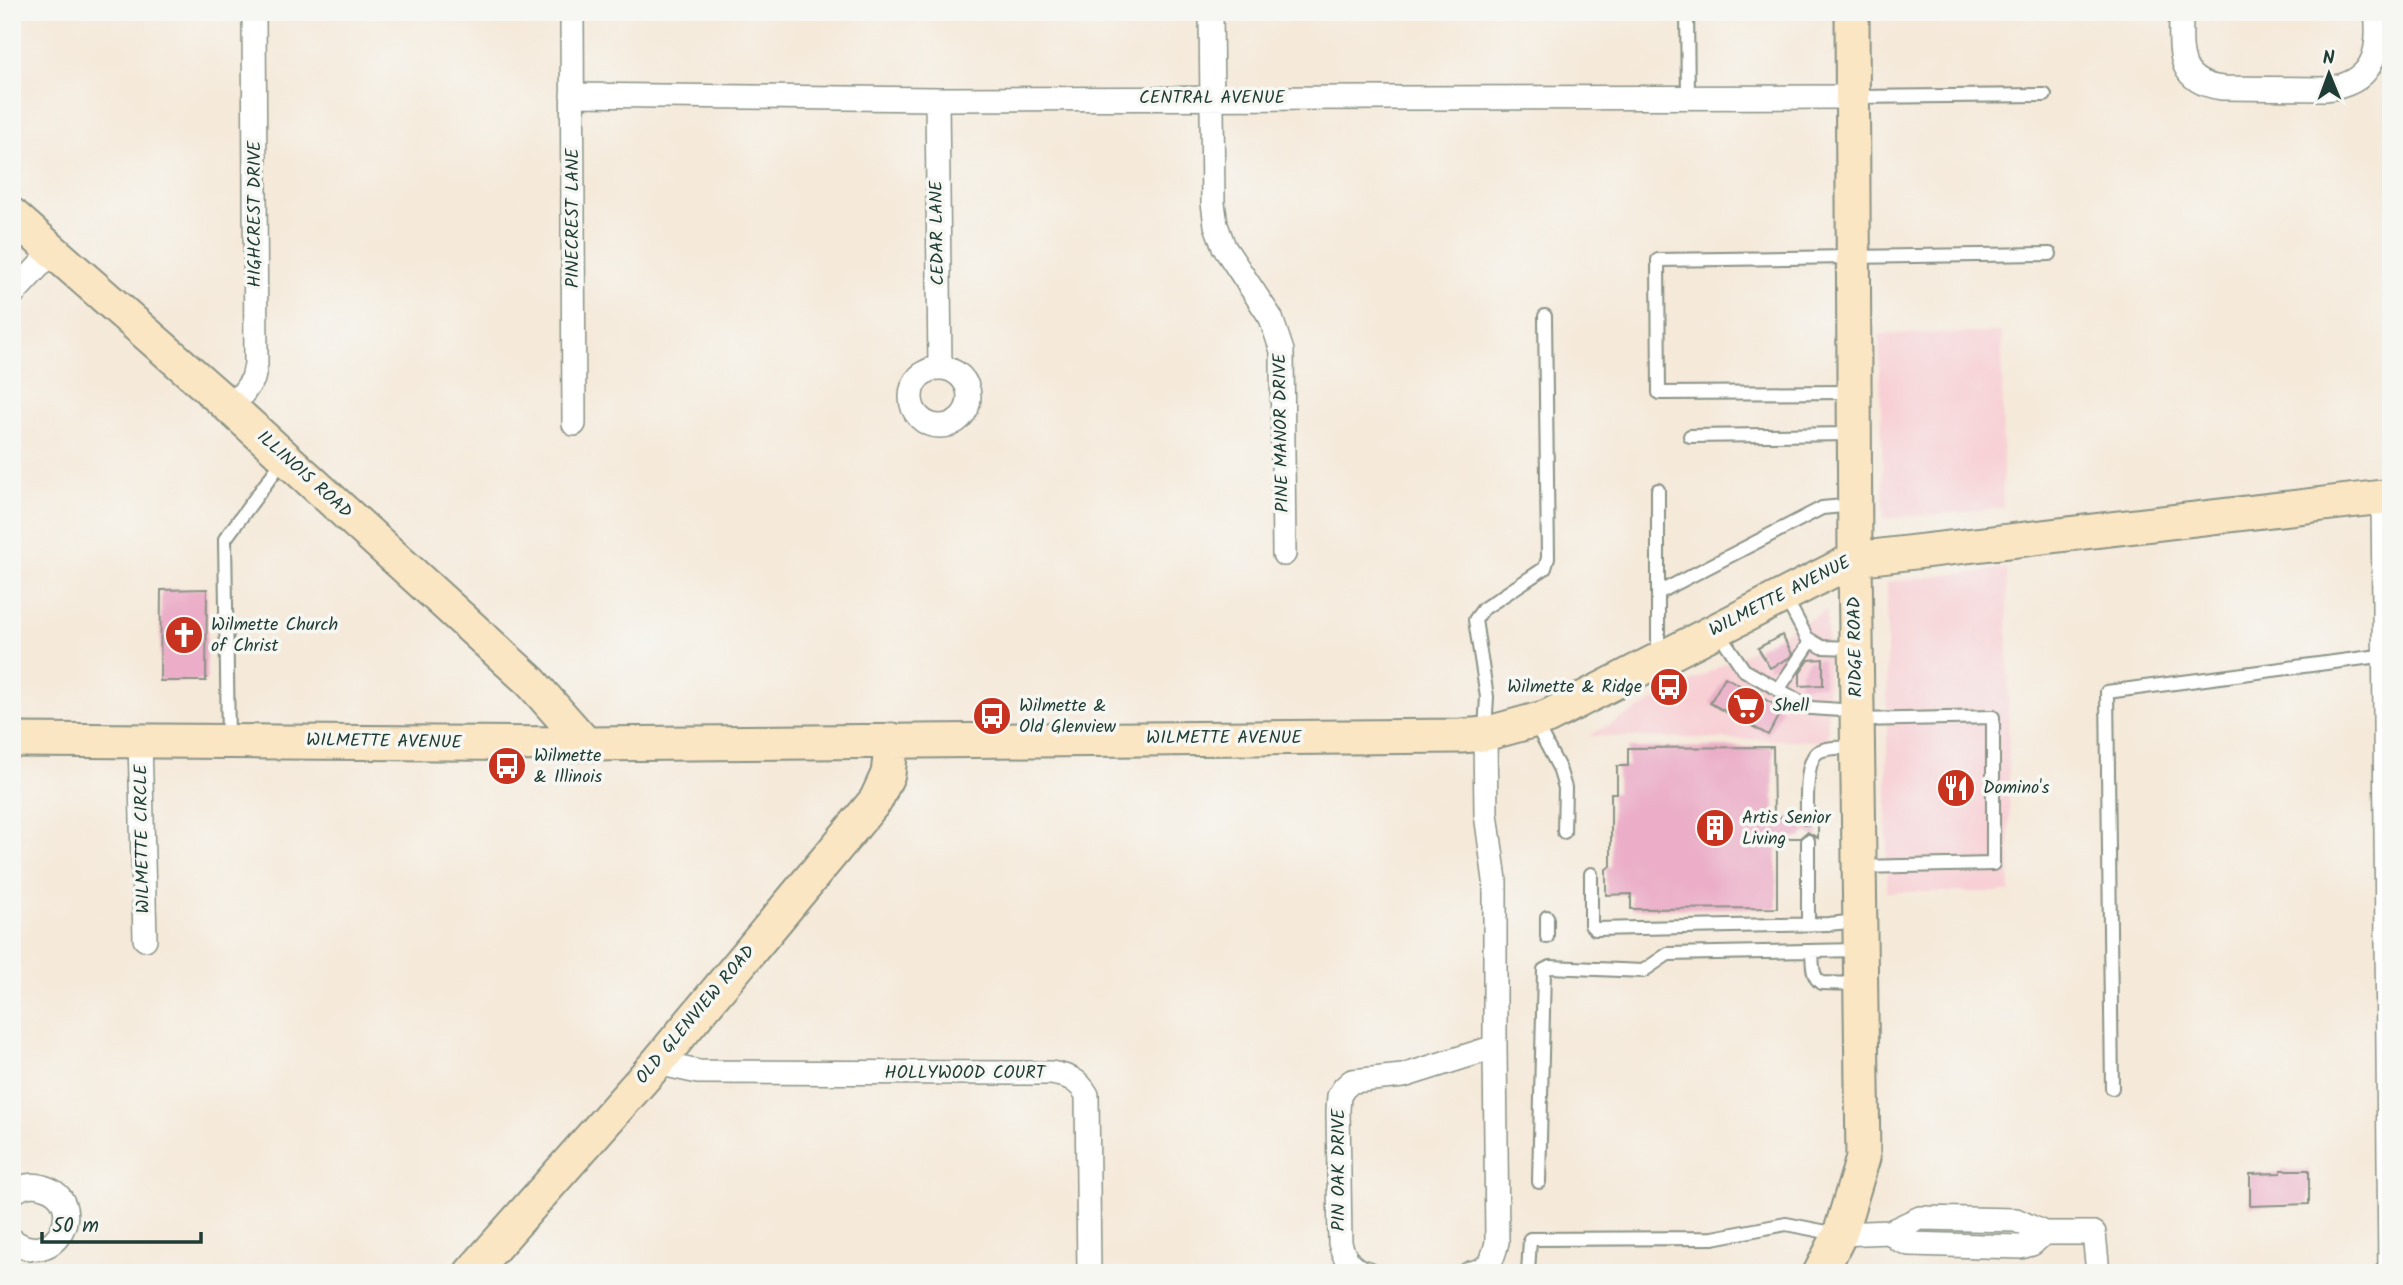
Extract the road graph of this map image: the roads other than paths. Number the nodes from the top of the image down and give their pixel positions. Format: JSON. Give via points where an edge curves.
{"nodes":[{"id":1,"x":254,"y":12,"type":"edge"},
{"id":2,"x":572,"y":12,"type":"edge"},
{"id":3,"x":1211,"y":12,"type":"edge"},
{"id":4,"x":1687,"y":12,"type":"edge"},
{"id":5,"x":1852,"y":12,"type":"edge"},
{"id":6,"x":2181,"y":12,"type":"edge"},
{"id":7,"x":2382,"y":24,"type":"edge"},
{"id":8,"x":572,"y":95,"type":"junction"},
{"id":9,"x":2045,"y":96,"type":"dead end"},
{"id":10,"x":1853,"y":97,"type":"junction"},
{"id":11,"x":1212,"y":98,"type":"junction"},
{"id":12,"x":1688,"y":98,"type":"junction"},
{"id":13,"x":937,"y":99,"type":"junction"},
{"id":14,"x":12,"y":215,"type":"edge"},
{"id":15,"x":52,"y":251,"type":"junction"},
{"id":16,"x":2050,"y":254,"type":"dead end"},
{"id":17,"x":1853,"y":258,"type":"junction"},
{"id":18,"x":12,"y":295,"type":"edge"},
{"id":19,"x":1545,"y":316,"type":"dead end"},
{"id":20,"x":940,"y":367,"type":"dead end"},
{"id":21,"x":1854,"y":392,"type":"junction"},
{"id":22,"x":232,"y":409,"type":"junction"},
{"id":23,"x":575,"y":424,"type":"dead end"},
{"id":24,"x":1855,"y":435,"type":"junction"},
{"id":25,"x":1690,"y":436,"type":"dead end"},
{"id":26,"x":285,"y":458,"type":"junction"},
{"id":27,"x":1658,"y":490,"type":"dead end"},
{"id":28,"x":2387,"y":496,"type":"edge"},
{"id":29,"x":1855,"y":505,"type":"junction"},
{"id":30,"x":1284,"y":554,"type":"dead end"},
{"id":31,"x":1855,"y":559,"type":"junction"},
{"id":32,"x":1658,"y":593,"type":"junction"},
{"id":33,"x":1784,"y":595,"type":"junction"},
{"id":34,"x":1717,"y":629,"type":"junction"},
{"id":35,"x":1811,"y":641,"type":"junction"},
{"id":36,"x":1856,"y":648,"type":"junction"},
{"id":37,"x":2388,"y":655,"type":"edge"},
{"id":38,"x":1658,"y":660,"type":"junction"},
{"id":39,"x":1778,"y":690,"type":"junction"},
{"id":40,"x":1534,"y":721,"type":"junction"},
{"id":41,"x":1857,"y":726,"type":"junction"},
{"id":42,"x":1485,"y":734,"type":"junction"},
{"id":43,"x":12,"y":740,"type":"edge"},
{"id":44,"x":141,"y":740,"type":"junction"},
{"id":45,"x":228,"y":740,"type":"junction"},
{"id":46,"x":891,"y":740,"type":"junction"},
{"id":47,"x":586,"y":744,"type":"junction"},
{"id":48,"x":1807,"y":816,"type":"dead end"},
{"id":49,"x":1564,"y":832,"type":"dead end"},
{"id":50,"x":1808,"y":841,"type":"dead end"},
{"id":51,"x":1858,"y":867,"type":"junction"},
{"id":52,"x":1591,"y":874,"type":"dead end"},
{"id":53,"x":1547,"y":917,"type":"dead end"},
{"id":54,"x":1808,"y":924,"type":"junction"},
{"id":55,"x":1859,"y":935,"type":"junction"},
{"id":56,"x":1548,"y":937,"type":"dead end"},
{"id":57,"x":145,"y":939,"type":"dead end"},
{"id":58,"x":1812,"y":951,"type":"junction"},
{"id":59,"x":1860,"y":984,"type":"junction"},
{"id":60,"x":1495,"y":1047,"type":"junction"},
{"id":61,"x":657,"y":1063,"type":"junction"},
{"id":62,"x":2112,"y":1087,"type":"dead end"},
{"id":63,"x":1539,"y":1182,"type":"dead end"},
{"id":64,"x":12,"y":1194,"type":"edge"},
{"id":65,"x":1840,"y":1234,"type":"junction"},
{"id":66,"x":15,"y":1245,"type":"edge"},
{"id":67,"x":471,"y":1273,"type":"edge"},
{"id":68,"x":1089,"y":1273,"type":"edge"},
{"id":69,"x":1367,"y":1273,"type":"edge"},
{"id":70,"x":1470,"y":1273,"type":"edge"},
{"id":71,"x":1528,"y":1273,"type":"edge"},
{"id":72,"x":1820,"y":1273,"type":"edge"},
{"id":73,"x":2098,"y":1273,"type":"edge"},
{"id":74,"x":2390,"y":1273,"type":"edge"}],
"edges":[{"from":1,"to":22,"type":"street","name":"HIGHCREST DRIVE","via":[[256,364],[253,379]]},
{"from":2,"to":8,"type":"street","name":"PINECREST LANE"},
{"from":3,"to":11,"type":"street","name":"PINE MANOR DRIVE"},
{"from":4,"to":12,"type":"lane"},
{"from":5,"to":10,"type":"street","name":"RIDGE ROAD"},
{"from":6,"to":7,"type":"street","via":[[2181,56],[2186,69],[2196,81],[2222,89],[2340,88],[2367,71],[2375,58]]},
{"from":8,"to":13,"type":"street","name":"CENTRAL AVENUE"},
{"from":8,"to":23,"type":"street","name":"PINECREST LANE"},
{"from":9,"to":10,"type":"lane"},
{"from":10,"to":12,"type":"street","name":"CENTRAL AVENUE"},
{"from":10,"to":17,"type":"street","name":"RIDGE ROAD"},
{"from":11,"to":12,"type":"street","name":"CENTRAL AVENUE"},
{"from":11,"to":13,"type":"street","name":"CENTRAL AVENUE"},
{"from":11,"to":30,"type":"street","name":"PINE MANOR DRIVE","via":[[1216,225],[1224,247],[1271,318],[1282,351]]},
{"from":13,"to":20,"type":"street","name":"CEDAR LANE"},
{"from":14,"to":15,"type":"street","name":"ILLINOIS ROAD"},
{"from":15,"to":18,"type":"street"},
{"from":15,"to":22,"type":"street","name":"ILLINOIS ROAD"},
{"from":16,"to":17,"type":"lane"},
{"from":17,"to":21,"type":"street","name":"RIDGE ROAD"},
{"from":17,"to":21,"type":"lane","via":[[1658,260],[1659,393]]},
{"from":19,"to":42,"type":"lane","via":[[1548,558],[1545,568],[1483,609],[1475,620],[1487,697]]},
{"from":21,"to":24,"type":"street","name":"RIDGE ROAD"},
{"from":22,"to":26,"type":"street","name":"ILLINOIS ROAD"},
{"from":24,"to":25,"type":"lane"},
{"from":24,"to":29,"type":"street","name":"RIDGE ROAD"},
{"from":26,"to":45,"type":"lane","via":[[225,539]]},
{"from":26,"to":47,"type":"street","name":"ILLINOIS ROAD","via":[[531,682]]},
{"from":27,"to":32,"type":"lane"},
{"from":28,"to":31,"type":"street","name":"WILMETTE AVENUE"},
{"from":28,"to":37,"type":"street"},
{"from":29,"to":31,"type":"street","name":"RIDGE ROAD"},
{"from":29,"to":32,"type":"lane","via":[[1822,508]]},
{"from":31,"to":33,"type":"street","name":"WILMETTE AVENUE"},
{"from":31,"to":36,"type":"street","name":"RIDGE ROAD"},
{"from":32,"to":38,"type":"lane"},
{"from":33,"to":34,"type":"street","name":"WILMETTE AVENUE"},
{"from":33,"to":35,"type":"lane"},
{"from":34,"to":38,"type":"street","name":"WILMETTE AVENUE"},
{"from":34,"to":39,"type":"lane","via":[[1744,670]]},
{"from":35,"to":36,"type":"lane","via":[[1822,647]]},
{"from":35,"to":39,"type":"lane"},
{"from":36,"to":41,"type":"street","name":"RIDGE ROAD"},
{"from":37,"to":62,"type":"lane","via":[[2107,692]]},
{"from":37,"to":74,"type":"street"},
{"from":38,"to":40,"type":"street","name":"WILMETTE AVENUE"},
{"from":39,"to":41,"type":"lane"},
{"from":40,"to":42,"type":"street","name":"WILMETTE AVENUE"},
{"from":40,"to":49,"type":"lane","via":[[1559,768]]},
{"from":41,"to":48,"type":"lane","via":[[1812,759]]},
{"from":41,"to":51,"type":"street","name":"RIDGE ROAD"},
{"from":41,"to":51,"type":"lane","via":[[1993,717],[1993,864]]},
{"from":42,"to":46,"type":"street","name":"WILMETTE AVENUE"},
{"from":42,"to":60,"type":"street","via":[[1486,814],[1495,880]]},
{"from":43,"to":44,"type":"street","name":"WILMETTE AVENUE"},
{"from":44,"to":45,"type":"street","name":"WILMETTE AVENUE"},
{"from":44,"to":57,"type":"street","name":"WILMETTE CIRCLE"},
{"from":45,"to":47,"type":"street","name":"WILMETTE AVENUE"},
{"from":46,"to":47,"type":"street","name":"WILMETTE AVENUE"},
{"from":46,"to":61,"type":"street","name":"OLD GLENVIEW ROAD","via":[[888,774],[876,800]]},
{"from":50,"to":54,"type":"lane"},
{"from":51,"to":55,"type":"street","name":"RIDGE ROAD"},
{"from":52,"to":54,"type":"lane","via":[[1591,925],[1595,929]]},
{"from":53,"to":56,"type":"lane"},
{"from":54,"to":55,"type":"lane"},
{"from":55,"to":58,"type":"lane"},
{"from":55,"to":59,"type":"street","name":"RIDGE ROAD"},
{"from":58,"to":59,"type":"lane","via":[[1817,981]]},
{"from":58,"to":63,"type":"lane","via":[[1668,954],[1643,971],[1544,970]]},
{"from":59,"to":65,"type":"street","name":"RIDGE ROAD","via":[[1863,1158]]},
{"from":60,"to":69,"type":"street","name":"PIN OAK DRIVE","via":[[1402,1076],[1352,1081],[1339,1096],[1340,1243],[1351,1264]]},
{"from":60,"to":70,"type":"street","via":[[1497,1242],[1489,1265]]},
{"from":61,"to":67,"type":"street","name":"OLD GLENVIEW ROAD"},
{"from":61,"to":68,"type":"street","name":"HOLLYWOOD COURT","via":[[698,1072],[1068,1076],[1081,1084],[1087,1095]]},
{"from":64,"to":66,"type":"street","via":[[26,1186],[47,1188],[56,1194],[66,1221],[49,1245],[29,1249]]},
{"from":65,"to":71,"type":"lane","via":[[1786,1224],[1713,1238],[1530,1239]]},
{"from":65,"to":72,"type":"street","name":"RIDGE ROAD"},
{"from":65,"to":73,"type":"street","via":[[1890,1232],[1920,1218],[2015,1220],[2044,1233],[2094,1233]]}]}
